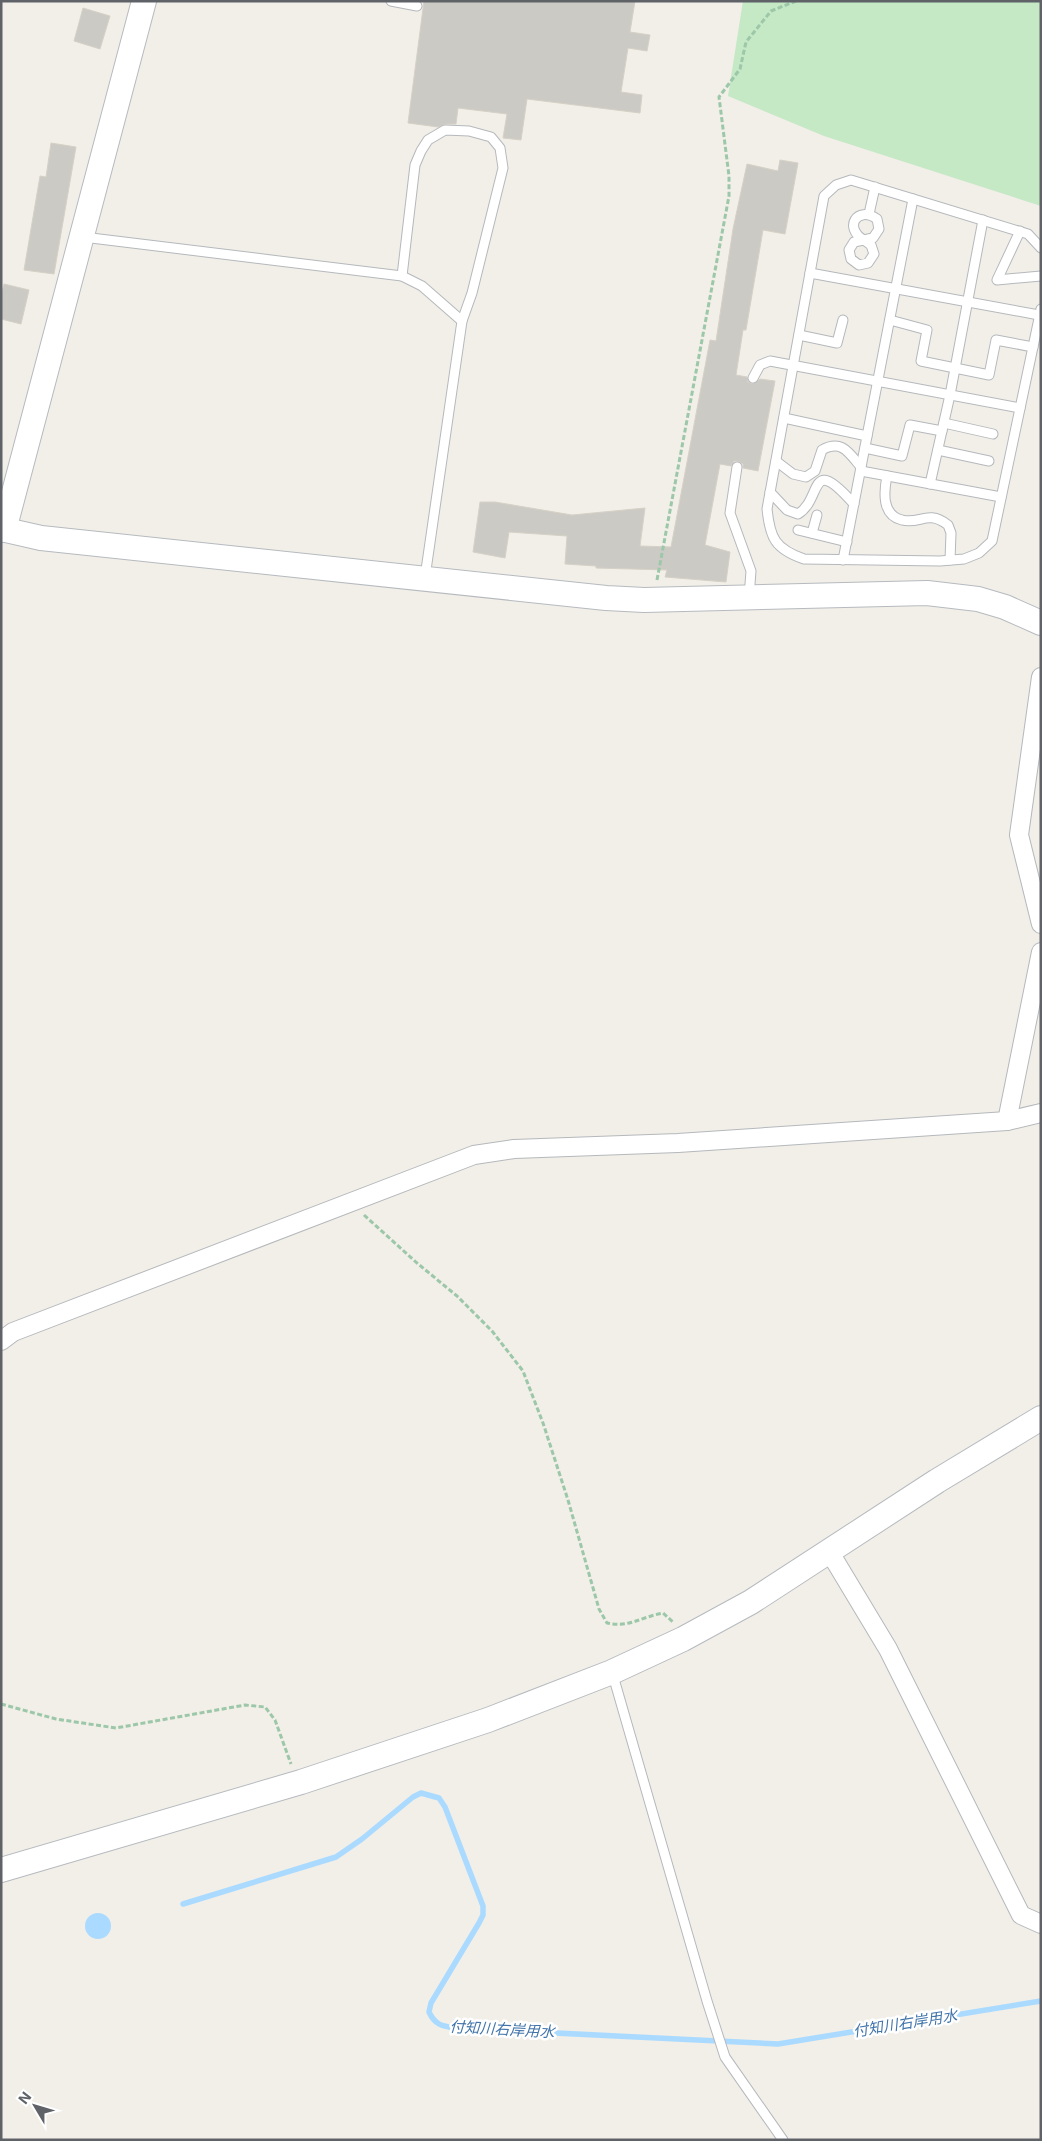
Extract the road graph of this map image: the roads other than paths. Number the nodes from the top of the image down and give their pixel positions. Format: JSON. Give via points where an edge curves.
{"nodes":[{"id":1,"x":144,"y":1,"type":"edge"},
{"id":2,"x":391,"y":1,"type":"edge"},
{"id":3,"x":417,"y":6,"type":"dead end"},
{"id":4,"x":875,"y":187,"type":"junction"},
{"id":5,"x":913,"y":199,"type":"junction"},
{"id":6,"x":869,"y":214,"type":"junction"},
{"id":7,"x":983,"y":220,"type":"junction"},
{"id":8,"x":1020,"y":231,"type":"junction"},
{"id":9,"x":83,"y":237,"type":"junction"},
{"id":10,"x":1041,"y":248,"type":"edge"},
{"id":11,"x":810,"y":273,"type":"junction"},
{"id":12,"x":402,"y":276,"type":"junction"},
{"id":13,"x":1041,"y":276,"type":"edge"},
{"id":14,"x":896,"y":289,"type":"junction"},
{"id":15,"x":967,"y":303,"type":"junction"},
{"id":16,"x":1040,"y":316,"type":"edge"},
{"id":17,"x":843,"y":320,"type":"dead end"},
{"id":18,"x":890,"y":320,"type":"junction"},
{"id":19,"x":462,"y":321,"type":"junction"},
{"id":20,"x":799,"y":335,"type":"junction"},
{"id":21,"x":1032,"y":348,"type":"junction"},
{"id":22,"x":793,"y":366,"type":"junction"},
{"id":23,"x":955,"y":367,"type":"junction"},
{"id":24,"x":753,"y":378,"type":"dead end"},
{"id":25,"x":878,"y":383,"type":"junction"},
{"id":26,"x":950,"y":396,"type":"junction"},
{"id":27,"x":1020,"y":408,"type":"junction"},
{"id":28,"x":784,"y":418,"type":"junction"},
{"id":29,"x":943,"y":427,"type":"junction"},
{"id":30,"x":993,"y":434,"type":"dead end"},
{"id":31,"x":867,"y":436,"type":"junction"},
{"id":32,"x":865,"y":448,"type":"junction"},
{"id":33,"x":938,"y":450,"type":"junction"},
{"id":34,"x":989,"y":460,"type":"dead end"},
{"id":35,"x":776,"y":461,"type":"junction"},
{"id":36,"x":737,"y":467,"type":"dead end"},
{"id":37,"x":861,"y":469,"type":"junction"},
{"id":38,"x":887,"y":476,"type":"junction"},
{"id":39,"x":930,"y":484,"type":"junction"},
{"id":40,"x":770,"y":492,"type":"junction"},
{"id":41,"x":1001,"y":497,"type":"junction"},
{"id":42,"x":854,"y":504,"type":"junction"},
{"id":43,"x":817,"y":515,"type":"dead end"},
{"id":44,"x":798,"y":530,"type":"dead end"},
{"id":45,"x":812,"y":533,"type":"junction"},
{"id":46,"x":2,"y":535,"type":"edge"},
{"id":47,"x":847,"y":542,"type":"junction"},
{"id":48,"x":843,"y":560,"type":"junction"},
{"id":49,"x":950,"y":560,"type":"junction"},
{"id":50,"x":425,"y":579,"type":"junction"},
{"id":51,"x":749,"y":598,"type":"junction"},
{"id":52,"x":1041,"y":622,"type":"edge"},
{"id":53,"x":1041,"y":677,"type":"edge"},
{"id":54,"x":1041,"y":924,"type":"edge"},
{"id":55,"x":1041,"y":952,"type":"edge"},
{"id":56,"x":1041,"y":1114,"type":"edge"},
{"id":57,"x":1007,"y":1121,"type":"junction"},
{"id":58,"x":1,"y":1341,"type":"edge"},
{"id":59,"x":1041,"y":1418,"type":"edge"},
{"id":60,"x":829,"y":1551,"type":"junction"},
{"id":61,"x":612,"y":1672,"type":"junction"},
{"id":62,"x":1,"y":1870,"type":"edge"},
{"id":63,"x":1041,"y":1924,"type":"edge"},
{"id":64,"x":783,"y":2140,"type":"edge"}],
"edges":[{"from":1,"to":9,"type":"street"},
{"from":2,"to":3,"type":"lane"},
{"from":4,"to":5,"type":"lane"},
{"from":4,"to":6,"type":"lane"},
{"from":4,"to":11,"type":"lane","via":[[851,180],[836,185],[824,196]]},
{"from":5,"to":7,"type":"lane"},
{"from":5,"to":14,"type":"lane"},
{"from":6,"to":6,"type":"lane","via":[[877,219],[879,229],[874,238],[864,240],[854,231],[854,224],[862,214]]},
{"from":7,"to":8,"type":"lane"},
{"from":7,"to":15,"type":"lane"},
{"from":8,"to":10,"type":"lane","via":[[1028,234]]},
{"from":8,"to":13,"type":"lane","via":[[997,280]]},
{"from":9,"to":12,"type":"lane"},
{"from":9,"to":46,"type":"street"},
{"from":11,"to":14,"type":"lane"},
{"from":11,"to":20,"type":"lane"},
{"from":12,"to":19,"type":"lane","via":[[422,286]]},
{"from":12,"to":19,"type":"lane","via":[[415,165],[421,150],[428,140],[445,130],[469,131],[491,137],[500,148],[503,168]]},
{"from":14,"to":15,"type":"lane"},
{"from":14,"to":18,"type":"lane"},
{"from":15,"to":16,"type":"lane"},
{"from":15,"to":23,"type":"lane"},
{"from":16,"to":21,"type":"lane"},
{"from":17,"to":20,"type":"lane","via":[[837,344]]},
{"from":18,"to":23,"type":"lane","via":[[926,330],[921,361]]},
{"from":18,"to":25,"type":"lane"},
{"from":19,"to":50,"type":"lane"},
{"from":20,"to":22,"type":"lane"},
{"from":21,"to":23,"type":"lane","via":[[996,340],[989,375]]},
{"from":21,"to":27,"type":"lane"},
{"from":22,"to":24,"type":"lane","via":[[770,362],[760,365]]},
{"from":22,"to":25,"type":"lane"},
{"from":22,"to":28,"type":"lane"},
{"from":23,"to":26,"type":"lane"},
{"from":25,"to":26,"type":"lane"},
{"from":25,"to":31,"type":"lane"},
{"from":26,"to":27,"type":"lane"},
{"from":26,"to":29,"type":"lane"},
{"from":27,"to":41,"type":"lane"},
{"from":28,"to":31,"type":"lane"},
{"from":28,"to":35,"type":"lane"},
{"from":29,"to":30,"type":"lane"},
{"from":29,"to":32,"type":"lane","via":[[910,425],[902,456]]},
{"from":29,"to":33,"type":"lane"},
{"from":31,"to":32,"type":"lane"},
{"from":32,"to":37,"type":"lane"},
{"from":33,"to":34,"type":"lane"},
{"from":33,"to":39,"type":"lane"},
{"from":35,"to":37,"type":"lane","via":[[793,474],[806,477],[815,471],[822,450],[840,446],[848,451]]},
{"from":35,"to":40,"type":"lane"},
{"from":36,"to":51,"type":"lane","via":[[730,514],[751,571]]},
{"from":37,"to":38,"type":"lane"},
{"from":37,"to":42,"type":"lane"},
{"from":38,"to":39,"type":"lane"},
{"from":38,"to":49,"type":"lane","via":[[884,496],[886,506],[894,515],[902,520],[933,517],[948,525],[951,533]]},
{"from":39,"to":41,"type":"lane"},
{"from":40,"to":42,"type":"lane","via":[[787,510],[798,514],[805,509],[816,485],[828,480]]},
{"from":40,"to":48,"type":"lane","via":[[767,509],[769,528],[786,553],[804,559]]},
{"from":41,"to":49,"type":"lane","via":[[992,541],[979,553]]},
{"from":42,"to":47,"type":"lane"},
{"from":43,"to":45,"type":"lane"},
{"from":44,"to":45,"type":"lane"},
{"from":45,"to":47,"type":"lane"},
{"from":46,"to":50,"type":"street"},
{"from":47,"to":48,"type":"lane"},
{"from":48,"to":49,"type":"lane"},
{"from":50,"to":51,"type":"street","via":[[606,598]]},
{"from":51,"to":52,"type":"street","via":[[927,594],[978,599]]},
{"from":53,"to":54,"type":"street","via":[[1019,835]]},
{"from":55,"to":57,"type":"street"},
{"from":56,"to":57,"type":"street"},
{"from":57,"to":58,"type":"street","via":[[678,1143],[514,1149],[474,1155],[13,1332]]},
{"from":59,"to":60,"type":"street"},
{"from":60,"to":61,"type":"street","via":[[751,1602]]},
{"from":60,"to":63,"type":"street","via":[[888,1649],[1021,1915]]},
{"from":61,"to":62,"type":"street","via":[[488,1720],[301,1782]]},
{"from":61,"to":64,"type":"lane","via":[[706,2001],[725,2056]]}]}
